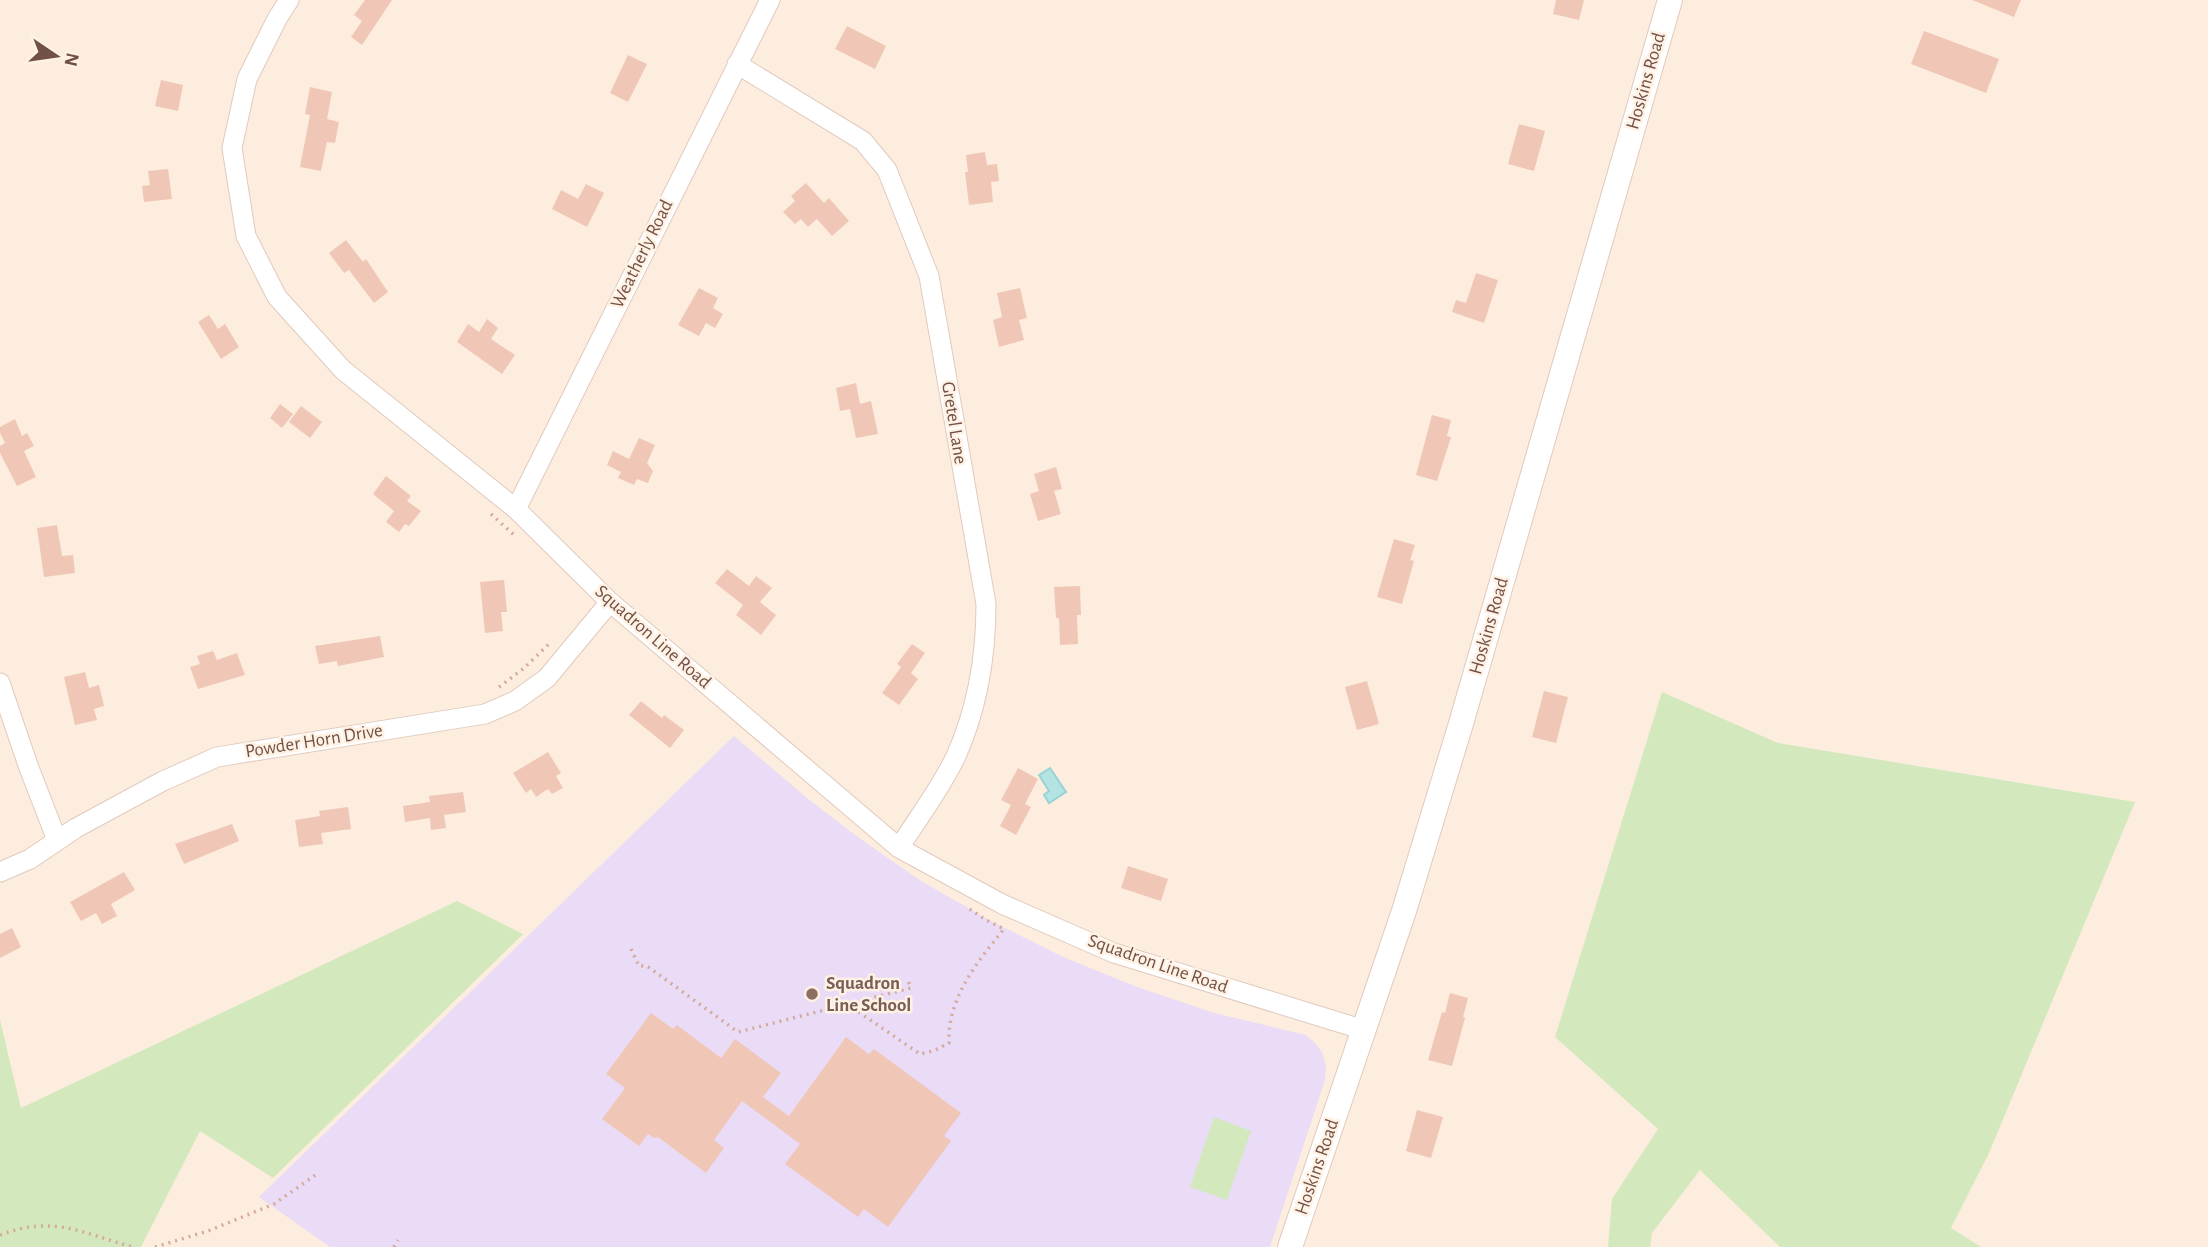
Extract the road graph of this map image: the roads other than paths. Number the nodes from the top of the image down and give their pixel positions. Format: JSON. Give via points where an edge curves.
{"nodes":[{"id":1,"x":289,"y":0,"type":"edge"},
{"id":2,"x":770,"y":0,"type":"edge"},
{"id":3,"x":1670,"y":0,"type":"edge"},
{"id":4,"x":737,"y":64,"type":"junction"},
{"id":5,"x":516,"y":509,"type":"junction"},
{"id":6,"x":610,"y":602,"type":"junction"},
{"id":7,"x":0,"y":683,"type":"edge"},
{"id":8,"x":57,"y":840,"type":"junction"},
{"id":9,"x":899,"y":848,"type":"junction"},
{"id":10,"x":0,"y":872,"type":"edge"},
{"id":11,"x":1364,"y":1030,"type":"junction"},
{"id":12,"x":1290,"y":1247,"type":"edge"}],
"edges":[{"from":1,"to":5,"type":"street","name":"Squadron Line Road","via":[[247,79],[232,148],[246,236],[277,297],[343,370]]},
{"from":2,"to":4,"type":"street","name":"Weatherly Road"},
{"from":3,"to":11,"type":"street","name":"Hoskins Road","via":[[1461,727]]},
{"from":4,"to":5,"type":"street","name":"Weatherly Road"},
{"from":4,"to":9,"type":"street","name":"Gretel Lane","via":[[863,141],[887,170],[929,276],[986,604],[986,640],[976,702],[955,757]]},
{"from":5,"to":6,"type":"street","name":"Squadron Line Road"},
{"from":6,"to":8,"type":"street","name":"Powder Horn Drive","via":[[547,678],[515,701],[485,714],[217,757],[163,781]]},
{"from":6,"to":9,"type":"street","name":"Squadron Line Road"},
{"from":7,"to":8,"type":"street"},
{"from":8,"to":10,"type":"street","name":"Powder Horn Drive"},
{"from":9,"to":11,"type":"street","name":"Squadron Line Road","via":[[1002,904],[1114,953]]},
{"from":11,"to":12,"type":"street","name":"Hoskins Road"}]}
